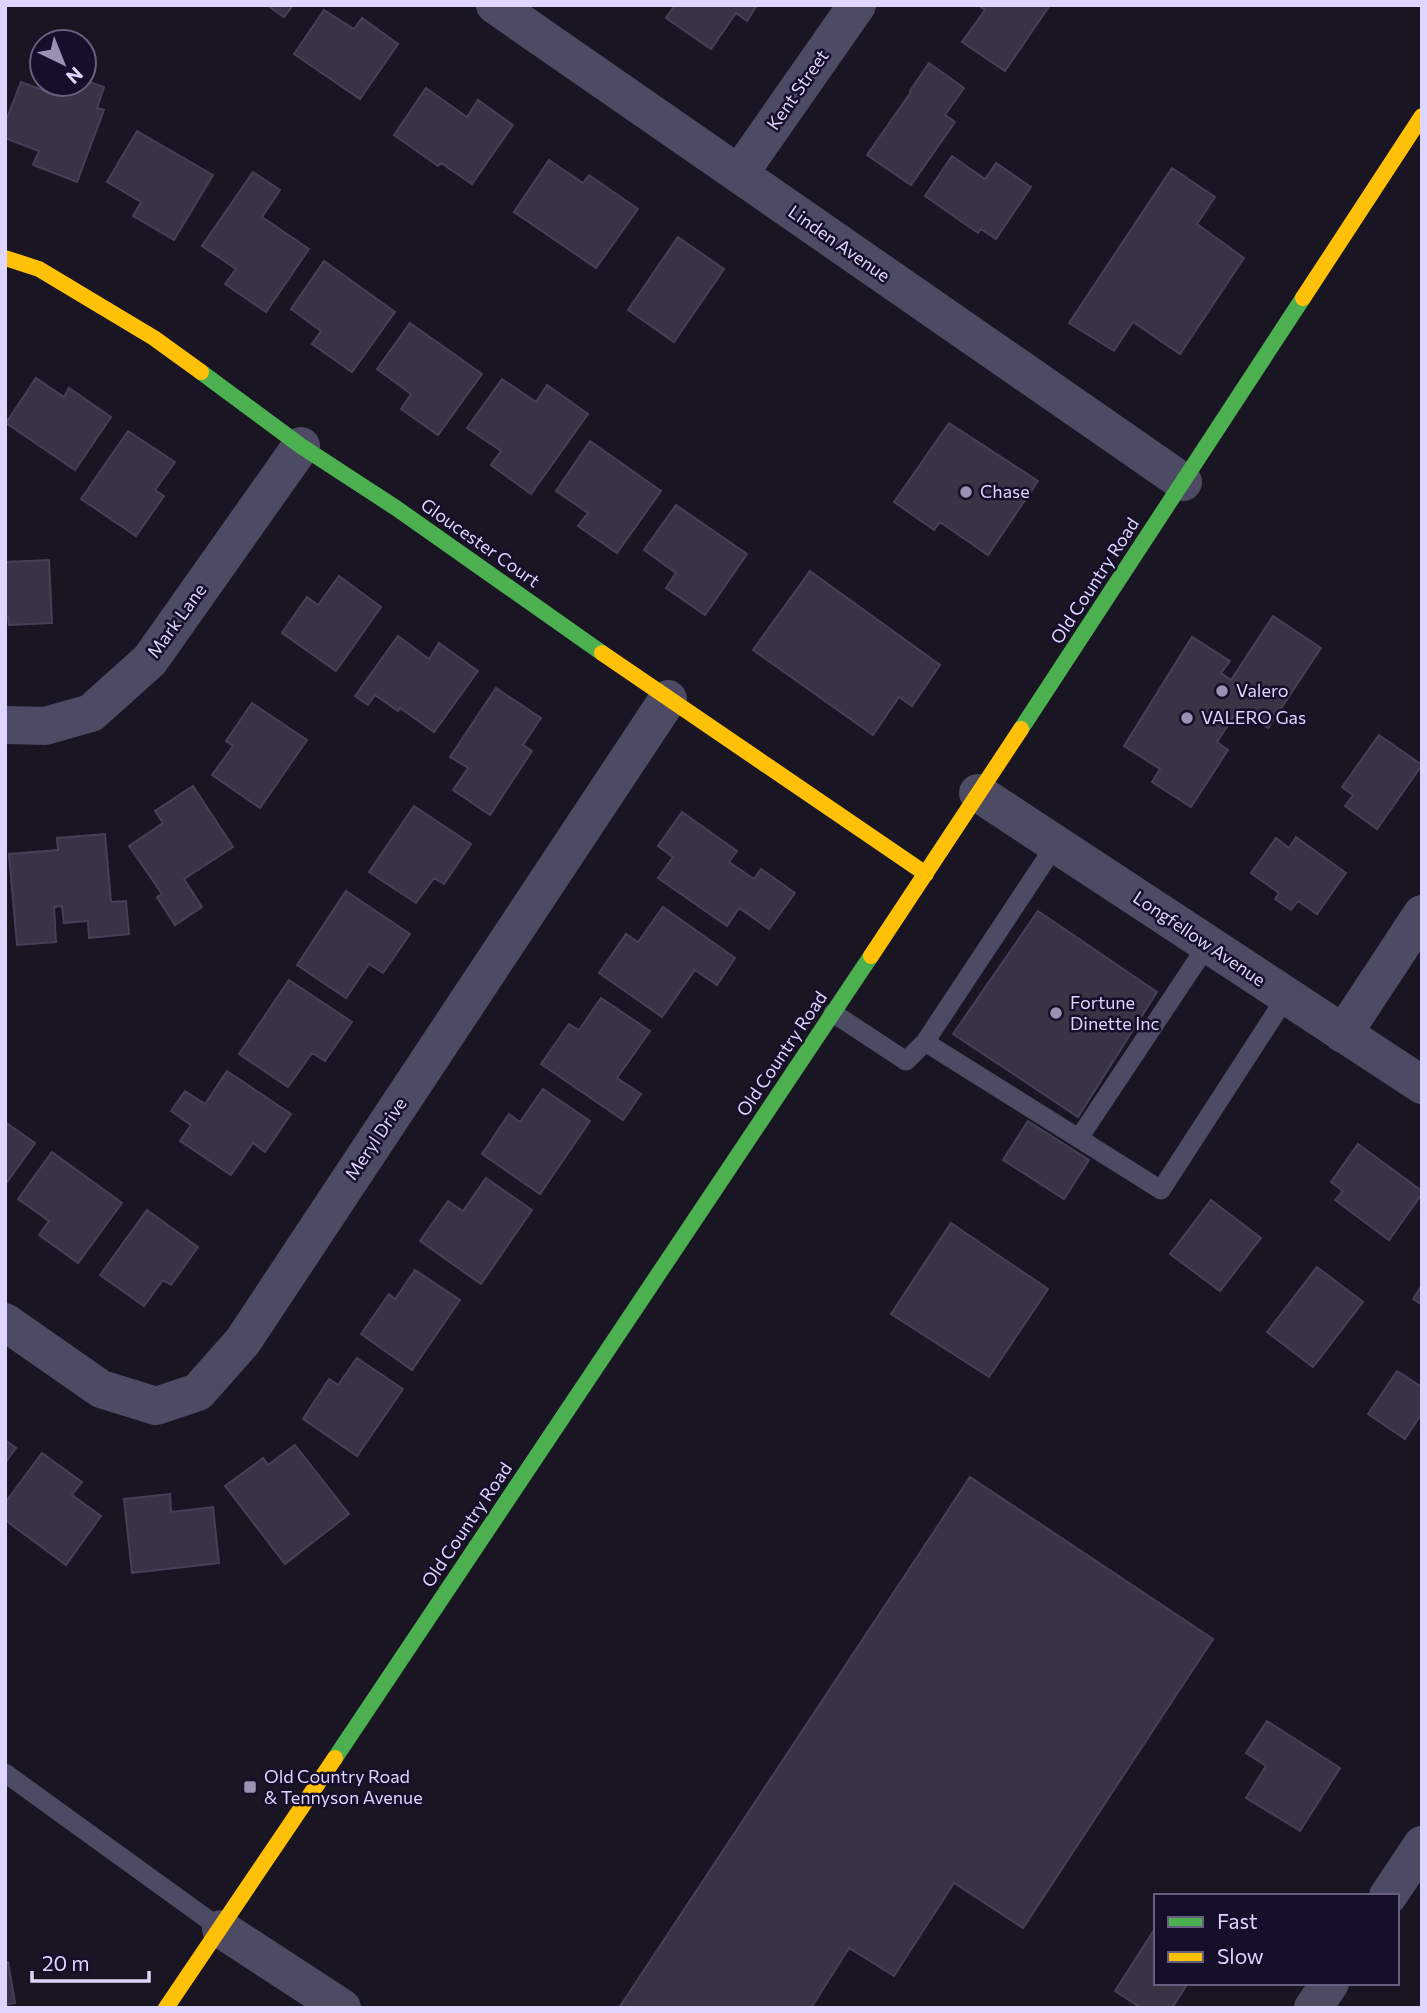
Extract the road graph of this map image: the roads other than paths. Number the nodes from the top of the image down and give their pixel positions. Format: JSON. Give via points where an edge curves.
{"nodes":[{"id":1,"x":495,"y":5,"type":"edge"},
{"id":2,"x":857,"y":5,"type":"edge"},
{"id":3,"x":1422,"y":116,"type":"edge"},
{"id":4,"x":739,"y":174,"type":"junction"},
{"id":5,"x":5,"y":258,"type":"edge"},
{"id":6,"x":301,"y":446,"type":"junction"},
{"id":7,"x":1183,"y":482,"type":"junction"},
{"id":8,"x":668,"y":699,"type":"junction"},
{"id":9,"x":5,"y":725,"type":"edge"},
{"id":10,"x":978,"y":793,"type":"junction"},
{"id":11,"x":1056,"y":844,"type":"junction"},
{"id":12,"x":926,"y":874,"type":"junction"},
{"id":13,"x":1422,"y":914,"type":"edge"},
{"id":14,"x":1208,"y":944,"type":"junction"},
{"id":15,"x":1286,"y":997,"type":"junction"},
{"id":16,"x":833,"y":1013,"type":"junction"},
{"id":17,"x":1343,"y":1034,"type":"junction"},
{"id":18,"x":925,"y":1042,"type":"junction"},
{"id":19,"x":1422,"y":1085,"type":"edge"},
{"id":20,"x":1079,"y":1138,"type":"junction"},
{"id":21,"x":5,"y":1322,"type":"edge"},
{"id":22,"x":5,"y":1773,"type":"edge"},
{"id":23,"x":1422,"y":1845,"type":"edge"},
{"id":24,"x":1389,"y":1894,"type":"edge"},
{"id":25,"x":220,"y":1929,"type":"junction"},
{"id":26,"x":1329,"y":1985,"type":"edge"},
{"id":27,"x":166,"y":2008,"type":"edge"},
{"id":28,"x":342,"y":2008,"type":"edge"},
{"id":29,"x":1313,"y":2008,"type":"edge"}],
"edges":[{"from":1,"to":4,"type":"street","name":"Linden Avenue"},
{"from":2,"to":4,"type":"street","name":"Kent Street"},
{"from":3,"to":7,"type":"main road","name":"Old Country Road"},
{"from":4,"to":7,"type":"street","name":"Linden Avenue"},
{"from":5,"to":6,"type":"main road","name":"Gloucester Court","via":[[39,269],[154,338]]},
{"from":6,"to":8,"type":"main road","name":"Gloucester Court"},
{"from":6,"to":9,"type":"street","name":"Mark Lane","via":[[150,660],[91,713],[45,726]]},
{"from":7,"to":10,"type":"main road","name":"Old Country Road"},
{"from":8,"to":12,"type":"main road","name":"Gloucester Court"},
{"from":8,"to":21,"type":"street","name":"Meryl Drive","via":[[243,1340],[198,1392],[156,1406],[101,1389]]},
{"from":10,"to":11,"type":"street","name":"Longfellow Avenue"},
{"from":10,"to":12,"type":"main road","name":"Old Country Road"},
{"from":11,"to":14,"type":"street","name":"Longfellow Avenue"},
{"from":11,"to":18,"type":"lane"},
{"from":12,"to":16,"type":"main road","name":"Old Country Road"},
{"from":13,"to":17,"type":"street"},
{"from":14,"to":15,"type":"street","name":"Longfellow Avenue"},
{"from":14,"to":20,"type":"lane"},
{"from":15,"to":17,"type":"street","name":"Longfellow Avenue"},
{"from":15,"to":20,"type":"lane","via":[[1161,1190]]},
{"from":16,"to":18,"type":"lane","via":[[905,1061]]},
{"from":16,"to":25,"type":"main road","name":"Old Country Road"},
{"from":17,"to":19,"type":"street","name":"Longfellow Avenue"},
{"from":18,"to":20,"type":"lane"},
{"from":22,"to":25,"type":"lane"},
{"from":23,"to":24,"type":"street"},
{"from":25,"to":27,"type":"main road","name":"Old Country Road"},
{"from":25,"to":28,"type":"street"},
{"from":26,"to":29,"type":"street"}]}
